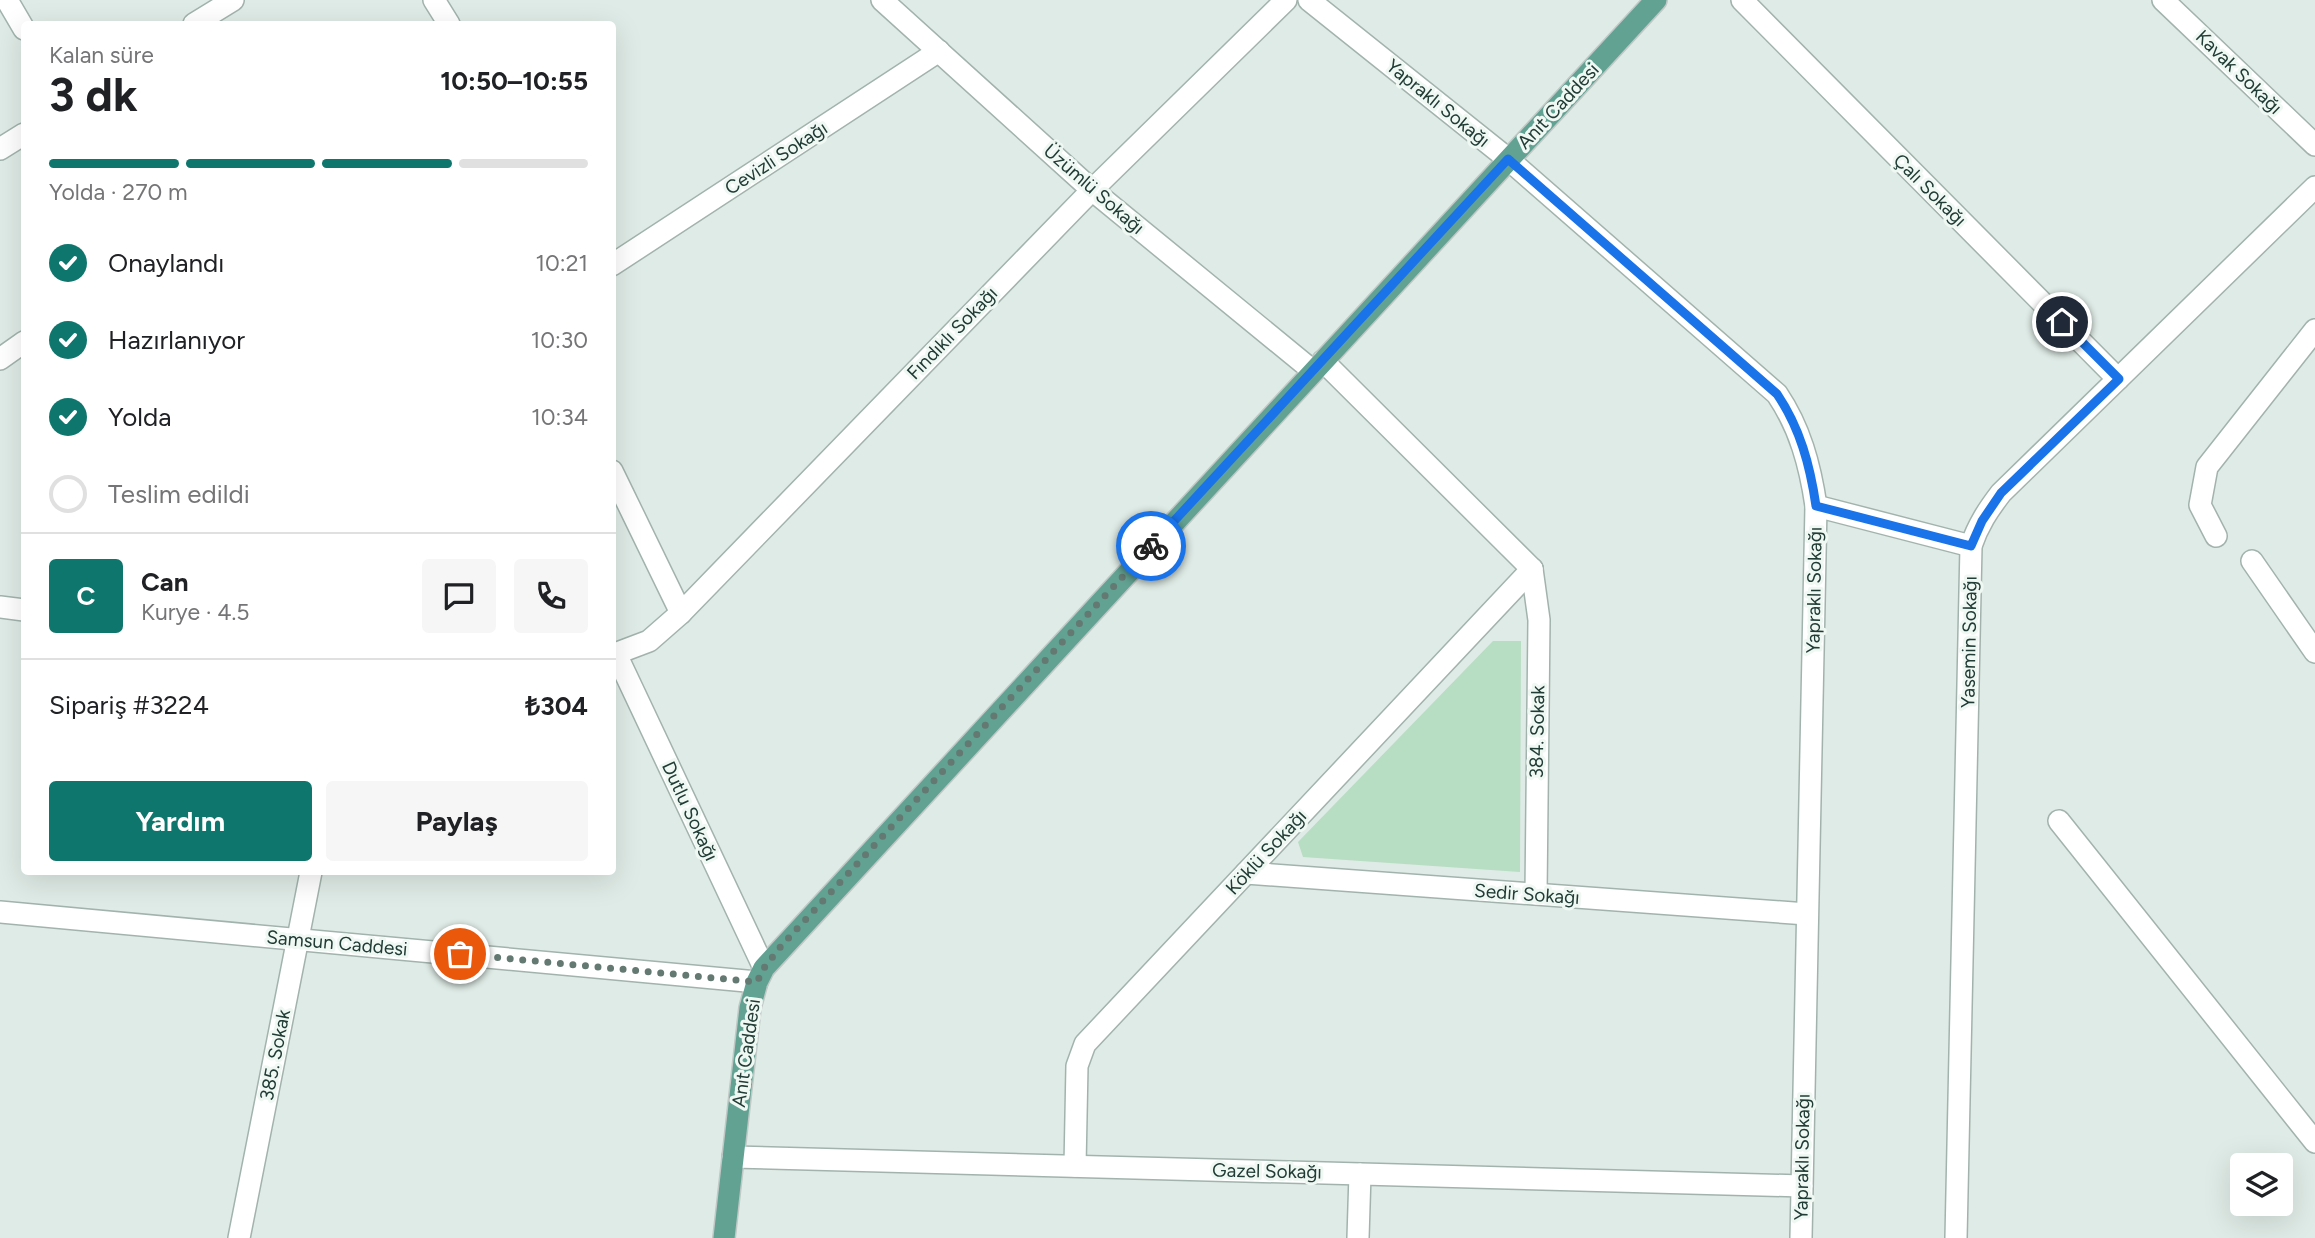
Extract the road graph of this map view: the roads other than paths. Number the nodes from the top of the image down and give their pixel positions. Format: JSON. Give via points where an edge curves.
{"nodes":[{"id":1,"x":7,"y":0,"type":"edge"},
{"id":2,"x":233,"y":0,"type":"edge"},
{"id":3,"x":434,"y":0,"type":"edge"},
{"id":4,"x":882,"y":0,"type":"edge"},
{"id":5,"x":1286,"y":0,"type":"edge"},
{"id":6,"x":1309,"y":0,"type":"edge"},
{"id":7,"x":1656,"y":0,"type":"edge"},
{"id":8,"x":1742,"y":0,"type":"edge"},
{"id":9,"x":2163,"y":0,"type":"edge"},
{"id":10,"x":199,"y":21,"type":"edge"},
{"id":11,"x":447,"y":21,"type":"edge"},
{"id":12,"x":21,"y":24,"type":"edge"},
{"id":13,"x":939,"y":51,"type":"junction"},
{"id":14,"x":21,"y":136,"type":"edge"},
{"id":15,"x":2315,"y":145,"type":"edge"},
{"id":16,"x":0,"y":149,"type":"edge"},
{"id":17,"x":1508,"y":159,"type":"junction"},
{"id":18,"x":2315,"y":187,"type":"edge"},
{"id":19,"x":1092,"y":190,"type":"junction"},
{"id":20,"x":616,"y":262,"type":"edge"},
{"id":21,"x":2315,"y":330,"type":"edge"},
{"id":22,"x":21,"y":344,"type":"edge"},
{"id":23,"x":0,"y":359,"type":"edge"},
{"id":24,"x":1318,"y":366,"type":"junction"},
{"id":25,"x":2119,"y":379,"type":"junction"},
{"id":26,"x":616,"y":479,"type":"edge"},
{"id":27,"x":1816,"y":506,"type":"junction"},
{"id":28,"x":2216,"y":536,"type":"dead end"},
{"id":29,"x":1971,"y":546,"type":"junction"},
{"id":30,"x":2252,"y":562,"type":"dead end"},
{"id":31,"x":1532,"y":569,"type":"junction"},
{"id":32,"x":0,"y":607,"type":"edge"},
{"id":33,"x":21,"y":610,"type":"edge"},
{"id":34,"x":681,"y":613,"type":"junction"},
{"id":35,"x":2315,"y":652,"type":"edge"},
{"id":36,"x":616,"y":655,"type":"edge"},
{"id":37,"x":616,"y":657,"type":"edge"},
{"id":38,"x":2059,"y":821,"type":"dead end"},
{"id":39,"x":1246,"y":873,"type":"junction"},
{"id":40,"x":310,"y":875,"type":"edge"},
{"id":41,"x":1536,"y":894,"type":"junction"},
{"id":42,"x":0,"y":912,"type":"edge"},
{"id":43,"x":1807,"y":914,"type":"junction"},
{"id":44,"x":297,"y":939,"type":"junction"},
{"id":45,"x":760,"y":975,"type":"junction"},
{"id":46,"x":2315,"y":1142,"type":"edge"},
{"id":47,"x":733,"y":1157,"type":"junction"},
{"id":48,"x":1075,"y":1167,"type":"junction"},
{"id":49,"x":1360,"y":1174,"type":"junction"},
{"id":50,"x":1802,"y":1186,"type":"junction"},
{"id":51,"x":239,"y":1238,"type":"edge"},
{"id":52,"x":723,"y":1238,"type":"edge"},
{"id":53,"x":1359,"y":1238,"type":"edge"},
{"id":54,"x":1801,"y":1238,"type":"edge"},
{"id":55,"x":1956,"y":1238,"type":"edge"}],
"edges":[{"from":1,"to":12,"type":"street"},
{"from":2,"to":10,"type":"street"},
{"from":3,"to":11,"type":"street"},
{"from":4,"to":13,"type":"street","name":"Üzümlü Sokağı"},
{"from":5,"to":19,"type":"street","name":"Fındıklı Sokağı"},
{"from":6,"to":17,"type":"street","name":"Yapraklı Sokağı"},
{"from":7,"to":17,"type":"main road","name":"Anıt Caddesi"},
{"from":8,"to":25,"type":"street","name":"Çalı Sokağı"},
{"from":9,"to":15,"type":"street","name":"Kavak Sokağı"},
{"from":13,"to":19,"type":"street","name":"Üzümlü Sokağı"},
{"from":13,"to":20,"type":"street","name":"Cevizli Sokağı"},
{"from":14,"to":16,"type":"street"},
{"from":17,"to":24,"type":"main road","name":"Anıt Caddesi"},
{"from":17,"to":27,"type":"street","name":"Yapraklı Sokağı","via":[[1777,394],[1799,434]]},
{"from":18,"to":25,"type":"street","name":"Yasemin Sokağı"},
{"from":19,"to":24,"type":"street","name":"Üzümlü Sokağı"},
{"from":19,"to":34,"type":"street","name":"Fındıklı Sokağı"},
{"from":21,"to":28,"type":"street","via":[[2207,467],[2200,505]]},
{"from":22,"to":23,"type":"street"},
{"from":24,"to":31,"type":"street","name":"Üzümlü Sokağı"},
{"from":24,"to":45,"type":"main road","name":"Anıt Caddesi"},
{"from":25,"to":29,"type":"street","name":"Yasemin Sokağı","via":[[2001,493]]},
{"from":26,"to":34,"type":"street"},
{"from":27,"to":29,"type":"street"},
{"from":27,"to":43,"type":"street","name":"Yapraklı Sokağı"},
{"from":29,"to":55,"type":"street","name":"Yasemin Sokağı"},
{"from":30,"to":35,"type":"street"},
{"from":31,"to":39,"type":"street","name":"Köklü Sokağı"},
{"from":31,"to":41,"type":"street","name":"384. Sokak","via":[[1539,620]]},
{"from":32,"to":33,"type":"street"},
{"from":34,"to":36,"type":"street","name":"Fındıklı Sokağı","via":[[649,641]]},
{"from":37,"to":45,"type":"street","name":"Dutlu Sokağı"},
{"from":38,"to":46,"type":"street"},
{"from":39,"to":41,"type":"street","name":"Sedir Sokağı"},
{"from":39,"to":48,"type":"street","name":"Köklü Sokağı","via":[[1085,1044],[1077,1066]]},
{"from":40,"to":44,"type":"street","name":"385. Sokak"},
{"from":41,"to":43,"type":"street","name":"Sedir Sokağı"},
{"from":42,"to":44,"type":"street","name":"Samsun Caddesi"},
{"from":43,"to":50,"type":"street","name":"Yapraklı Sokağı"},
{"from":44,"to":45,"type":"street","name":"Samsun Caddesi"},
{"from":44,"to":51,"type":"street","name":"385. Sokak"},
{"from":45,"to":47,"type":"main road","name":"Anıt Caddesi","via":[[750,1008]]},
{"from":47,"to":48,"type":"street","name":"Gazel Sokağı"},
{"from":47,"to":52,"type":"main road","name":"Anıt Caddesi"},
{"from":48,"to":49,"type":"street","name":"Gazel Sokağı"},
{"from":49,"to":50,"type":"street","name":"Gazel Sokağı"},
{"from":49,"to":53,"type":"street"},
{"from":50,"to":54,"type":"street","name":"Yapraklı Sokağı"}]}
